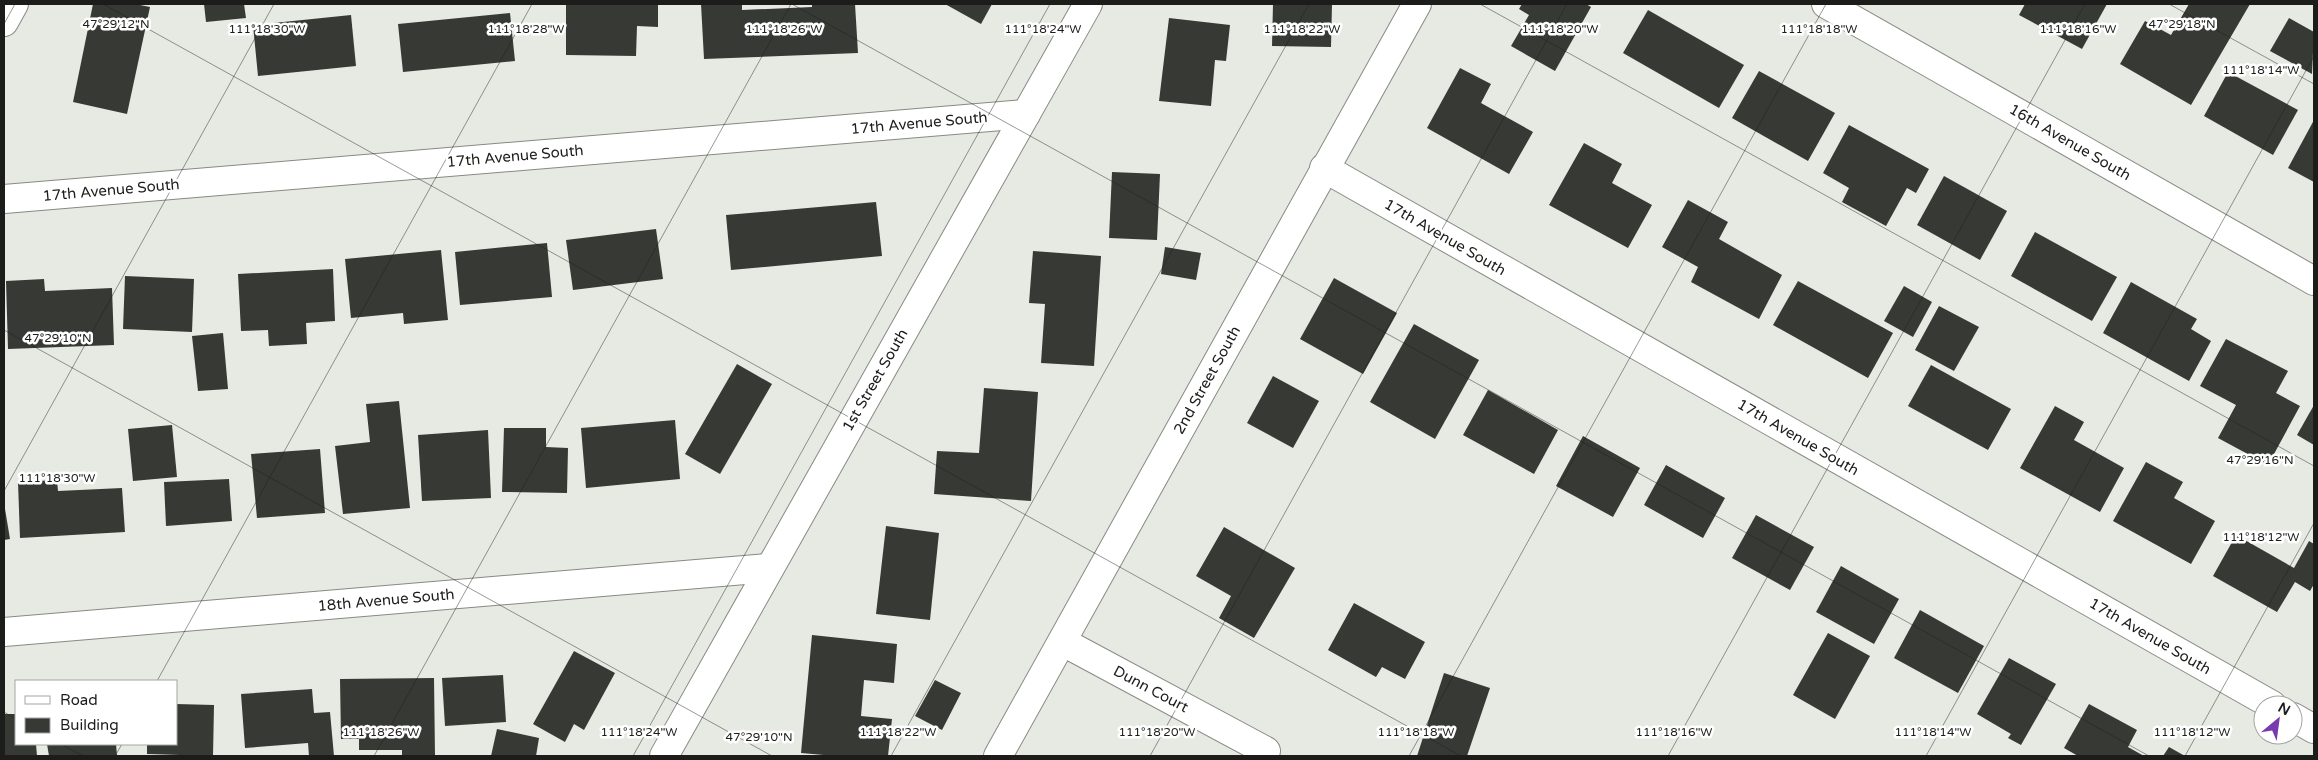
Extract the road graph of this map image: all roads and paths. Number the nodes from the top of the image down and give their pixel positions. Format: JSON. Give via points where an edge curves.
{"nodes":[{"id":1,"x":14,"y":4,"type":"edge"},
{"id":2,"x":1088,"y":4,"type":"edge"},
{"id":3,"x":1416,"y":4,"type":"edge"},
{"id":4,"x":1826,"y":4,"type":"edge"},
{"id":5,"x":4,"y":22,"type":"edge"},
{"id":6,"x":1026,"y":114,"type":"junction"},
{"id":7,"x":1324,"y":168,"type":"junction"},
{"id":8,"x":4,"y":199,"type":"edge"},
{"id":9,"x":2314,"y":280,"type":"edge"},
{"id":10,"x":769,"y":568,"type":"junction"},
{"id":11,"x":4,"y":632,"type":"edge"},
{"id":12,"x":1063,"y":642,"type":"junction"},
{"id":13,"x":2254,"y":695,"type":"edge"},
{"id":14,"x":2303,"y":723,"type":"edge"},
{"id":15,"x":2314,"y":729,"type":"edge"},
{"id":16,"x":1266,"y":751,"type":"dead end"},
{"id":17,"x":664,"y":756,"type":"edge"},
{"id":18,"x":998,"y":756,"type":"edge"}],
"edges":[{"from":1,"to":5,"type":"street"},
{"from":2,"to":6,"type":"street","name":"1st Street South"},
{"from":3,"to":7,"type":"street","name":"2nd Street South"},
{"from":4,"to":9,"type":"street","name":"16th Avenue South"},
{"from":6,"to":8,"type":"street","name":"17th Avenue South"},
{"from":6,"to":10,"type":"street","name":"1st Street South"},
{"from":7,"to":12,"type":"street","name":"2nd Street South"},
{"from":7,"to":13,"type":"street","name":"17th Avenue South"},
{"from":10,"to":11,"type":"street","name":"18th Avenue South"},
{"from":10,"to":17,"type":"street","name":"1st Street South"},
{"from":12,"to":16,"type":"street","name":"Dunn Court"},
{"from":12,"to":18,"type":"street","name":"2nd Street South"},
{"from":14,"to":15,"type":"street"}]}
